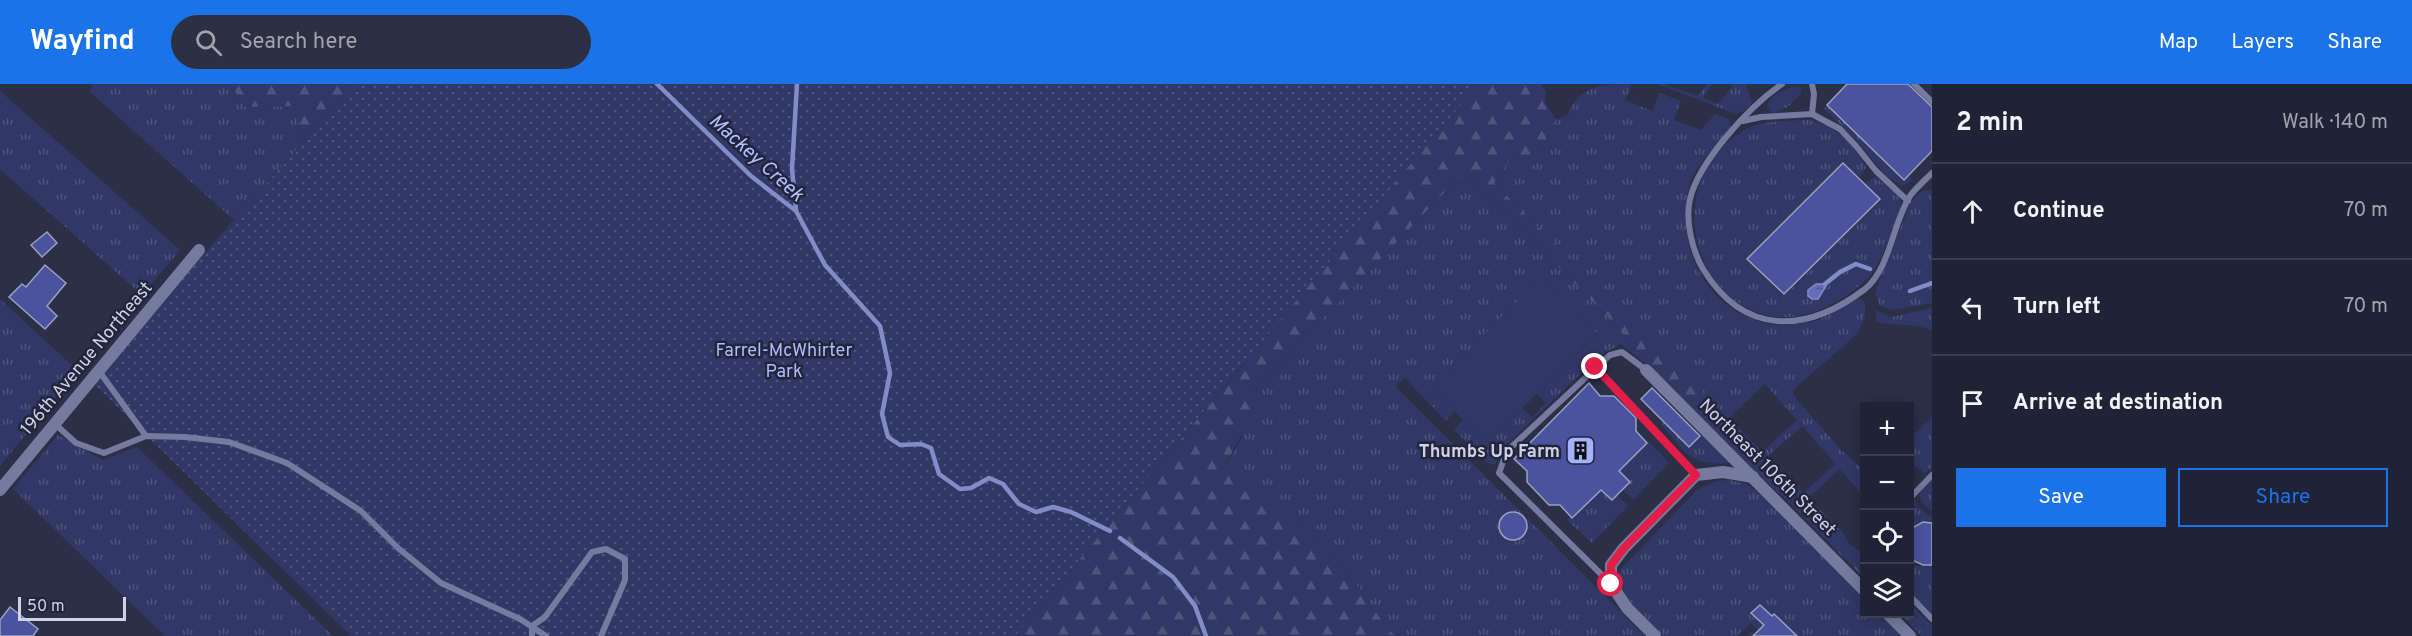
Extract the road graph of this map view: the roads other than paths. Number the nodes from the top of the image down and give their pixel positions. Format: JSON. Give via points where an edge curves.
{"nodes":[{"id":1,"x":1782,"y":84,"type":"edge"},
{"id":2,"x":1812,"y":84,"type":"edge"},
{"id":3,"x":1914,"y":84,"type":"edge"},
{"id":4,"x":1932,"y":102,"type":"edge"},
{"id":5,"x":1812,"y":114,"type":"junction"},
{"id":6,"x":1742,"y":121,"type":"junction"},
{"id":7,"x":1932,"y":173,"type":"edge"},
{"id":8,"x":1908,"y":201,"type":"junction"},
{"id":9,"x":199,"y":250,"type":"dead end"},
{"id":10,"x":1595,"y":367,"type":"junction"},
{"id":11,"x":1646,"y":370,"type":"joint"},
{"id":12,"x":99,"y":371,"type":"junction"},
{"id":13,"x":55,"y":423,"type":"junction"},
{"id":14,"x":146,"y":436,"type":"junction"},
{"id":15,"x":1696,"y":475,"type":"junction"},
{"id":16,"x":1932,"y":475,"type":"edge"},
{"id":17,"x":1753,"y":478,"type":"junction"},
{"id":18,"x":0,"y":490,"type":"edge"},
{"id":19,"x":1914,"y":494,"type":"edge"},
{"id":20,"x":1611,"y":584,"type":"junction"},
{"id":21,"x":1860,"y":586,"type":"edge"},
{"id":22,"x":1914,"y":600,"type":"edge"},
{"id":23,"x":1892,"y":618,"type":"edge"},
{"id":24,"x":1932,"y":619,"type":"edge"},
{"id":25,"x":532,"y":626,"type":"junction"},
{"id":26,"x":532,"y":636,"type":"edge"},
{"id":27,"x":546,"y":636,"type":"edge"},
{"id":28,"x":601,"y":636,"type":"edge"},
{"id":29,"x":1655,"y":636,"type":"edge"},
{"id":30,"x":1910,"y":636,"type":"edge"}],
"edges":[{"from":1,"to":6,"type":"lane"},
{"from":2,"to":5,"type":"lane"},
{"from":3,"to":4,"type":"lane"},
{"from":5,"to":6,"type":"lane"},
{"from":5,"to":8,"type":"lane","via":[[1840,129]]},
{"from":6,"to":8,"type":"lane","via":[[1699,173],[1690,200],[1690,229],[1698,260],[1714,286],[1742,312],[1785,322],[1816,317],[1867,288]]},
{"from":7,"to":8,"type":"lane"},
{"from":9,"to":12,"type":"street","name":"196th Avenue Northeast"},
{"from":10,"to":11,"type":"lane","via":[[1610,355],[1622,352]]},
{"from":10,"to":15,"type":"lane"},
{"from":10,"to":20,"type":"lane","via":[[1507,451],[1500,473]]},
{"from":11,"to":17,"type":"street","name":"Northeast 106th Street"},
{"from":12,"to":13,"type":"street","name":"196th Avenue Northeast"},
{"from":12,"to":14,"type":"lane"},
{"from":13,"to":14,"type":"lane","via":[[76,443],[104,453]]},
{"from":13,"to":18,"type":"street","name":"196th Avenue Northeast"},
{"from":14,"to":25,"type":"lane","via":[[229,442],[287,464],[361,511],[441,583]]},
{"from":15,"to":17,"type":"street","via":[[1723,471]]},
{"from":15,"to":20,"type":"street","via":[[1624,548],[1611,565]]},
{"from":16,"to":19,"type":"lane"},
{"from":17,"to":21,"type":"street","name":"Northeast 106th Street"},
{"from":20,"to":29,"type":"street","via":[[1627,608]]},
{"from":22,"to":24,"type":"lane"},
{"from":23,"to":30,"type":"street"},
{"from":25,"to":26,"type":"lane"},
{"from":25,"to":27,"type":"lane"},
{"from":25,"to":28,"type":"lane","via":[[545,616],[592,552],[606,549],[625,559],[625,580]]}]}
